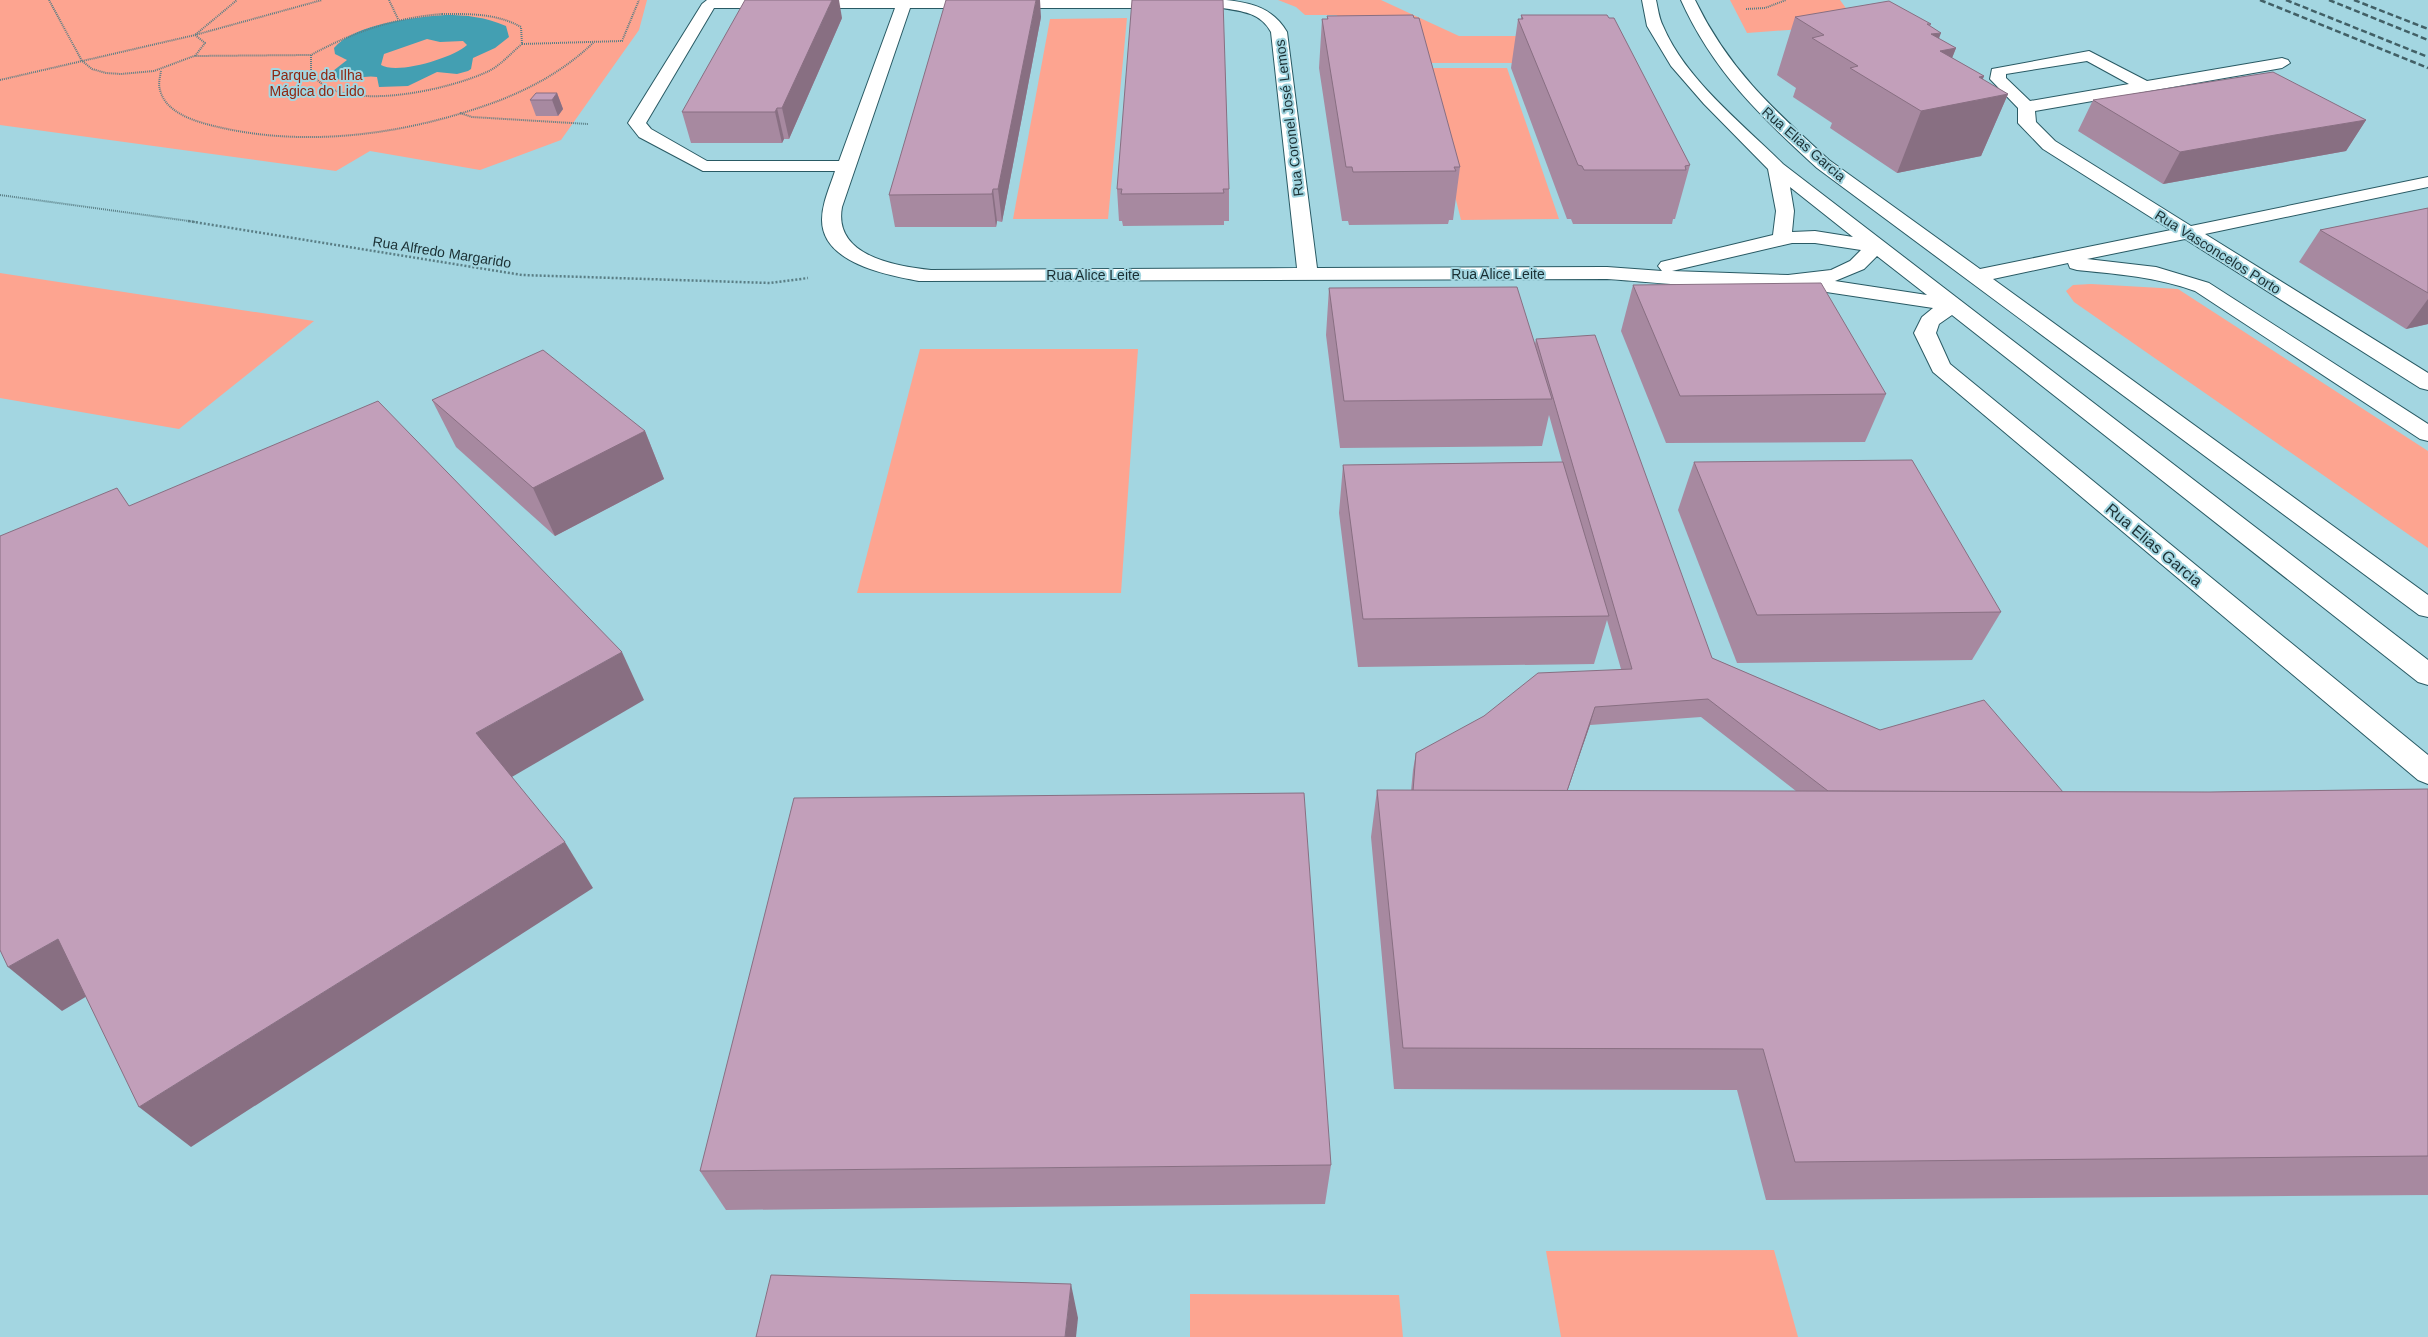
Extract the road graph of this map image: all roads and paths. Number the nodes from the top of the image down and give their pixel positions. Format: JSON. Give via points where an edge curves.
{"nodes":[{"id":1,"x":49,"y":0,"type":"edge"},
{"id":2,"x":238,"y":0,"type":"edge"},
{"id":3,"x":322,"y":0,"type":"edge"},
{"id":4,"x":389,"y":0,"type":"edge"},
{"id":5,"x":639,"y":0,"type":"edge"},
{"id":6,"x":1649,"y":0,"type":"edge"},
{"id":7,"x":1688,"y":0,"type":"edge"},
{"id":8,"x":1786,"y":0,"type":"edge"},
{"id":9,"x":904,"y":4,"type":"junction"},
{"id":10,"x":1742,"y":9,"type":"dead end"},
{"id":11,"x":398,"y":19,"type":"junction"},
{"id":12,"x":195,"y":35,"type":"junction"},
{"id":13,"x":594,"y":42,"type":"junction"},
{"id":14,"x":522,"y":44,"type":"junction"},
{"id":15,"x":311,"y":55,"type":"junction"},
{"id":16,"x":194,"y":56,"type":"junction"},
{"id":17,"x":81,"y":60,"type":"junction"},
{"id":18,"x":2282,"y":63,"type":"dead end"},
{"id":19,"x":161,"y":71,"type":"junction"},
{"id":20,"x":0,"y":80,"type":"edge"},
{"id":21,"x":2145,"y":86,"type":"junction"},
{"id":22,"x":2026,"y":107,"type":"junction"},
{"id":23,"x":460,"y":112,"type":"junction"},
{"id":24,"x":573,"y":124,"type":"dead end"},
{"id":25,"x":846,"y":166,"type":"junction"},
{"id":26,"x":1777,"y":168,"type":"junction"},
{"id":27,"x":2428,"y":182,"type":"edge"},
{"id":28,"x":0,"y":195,"type":"edge"},
{"id":29,"x":2185,"y":233,"type":"junction"},
{"id":30,"x":1782,"y":239,"type":"junction"},
{"id":31,"x":1876,"y":246,"type":"junction"},
{"id":32,"x":2048,"y":262,"type":"junction"},
{"id":33,"x":883,"y":268,"type":"junction"},
{"id":34,"x":1607,"y":273,"type":"junction"},
{"id":35,"x":1308,"y":275,"type":"junction"},
{"id":36,"x":1977,"y":276,"type":"junction"},
{"id":37,"x":1788,"y":281,"type":"junction"},
{"id":38,"x":1952,"y":305,"type":"junction"},
{"id":39,"x":2428,"y":383,"type":"edge"},
{"id":40,"x":2428,"y":434,"type":"edge"},
{"id":41,"x":2428,"y":608,"type":"edge"},
{"id":42,"x":2428,"y":675,"type":"edge"},
{"id":43,"x":2428,"y":772,"type":"edge"}],
"edges":[{"from":1,"to":17,"type":"path"},
{"from":2,"to":12,"type":"path"},
{"from":3,"to":12,"type":"path"},
{"from":4,"to":11,"type":"path"},
{"from":5,"to":13,"type":"path","via":[[622,41]]},
{"from":6,"to":26,"type":"street","name":"Rua Elias Garcia","via":[[1655,26],[1671,54]]},
{"from":7,"to":36,"type":"street","name":"Rua Elias Garcia","via":[[1713,51],[1762,108],[1823,164]]},
{"from":8,"to":10,"type":"path","via":[[1765,8]]},
{"from":9,"to":25,"type":"street","name":"Rua Alice Leite"},
{"from":9,"to":25,"type":"street","name":"Rua Coronel José Lemos","via":[[710,4],[638,123],[644,133],[704,166]]},
{"from":9,"to":35,"type":"street","name":"Rua Coronel José Lemos","via":[[1222,4],[1249,7],[1264,13],[1275,22],[1279,32]]},
{"from":11,"to":14,"type":"path","via":[[434,13],[507,18],[521,27]]},
{"from":11,"to":15,"type":"path","via":[[357,31]]},
{"from":12,"to":16,"type":"path","via":[[205,43]]},
{"from":12,"to":17,"type":"path"},
{"from":13,"to":14,"type":"path"},
{"from":13,"to":23,"type":"path","via":[[579,57],[530,87]]},
{"from":14,"to":15,"type":"path","via":[[491,70],[448,86],[407,94],[369,96],[337,92],[322,84],[311,73]]},
{"from":15,"to":16,"type":"path"},
{"from":16,"to":19,"type":"path"},
{"from":17,"to":19,"type":"path","via":[[93,70],[121,74]]},
{"from":17,"to":20,"type":"path"},
{"from":18,"to":21,"type":"street"},
{"from":19,"to":23,"type":"path","via":[[159,89],[169,105],[189,119],[220,129],[308,136],[410,124]]},
{"from":21,"to":22,"type":"street"},
{"from":21,"to":22,"type":"street","via":[[2089,56],[1998,72],[1998,79]]},
{"from":22,"to":29,"type":"street","name":"Rua Vasconcelos Porto","via":[[2026,123],[2049,145]]},
{"from":23,"to":24,"type":"path","via":[[472,117]]},
{"from":25,"to":33,"type":"street","name":"Rua Alice Leite","via":[[831,216],[834,233],[860,257]]},
{"from":26,"to":30,"type":"street","via":[[1785,211]]},
{"from":26,"to":31,"type":"street","name":"Rua Elias Garcia"},
{"from":27,"to":29,"type":"street"},
{"from":28,"to":33,"type":"path","name":"Rua Alfredo Margarido","via":[[162,217],[522,275],[770,283]]},
{"from":29,"to":32,"type":"street"},
{"from":29,"to":39,"type":"street","name":"Rua Vasconcelos Porto"},
{"from":30,"to":31,"type":"street","name":"Rua Alice Leite","via":[[1825,238]]},
{"from":30,"to":34,"type":"street","name":"Rua Alice Leite","via":[[1701,261]]},
{"from":31,"to":36,"type":"street","name":"Rua Elias Garcia","via":[[1918,255]]},
{"from":31,"to":37,"type":"street","name":"Rua Alice Leite","via":[[1857,265],[1836,275]]},
{"from":31,"to":38,"type":"street","name":"Rua Elias Garcia"},
{"from":32,"to":36,"type":"street"},
{"from":32,"to":40,"type":"street","via":[[2144,270],[2176,276],[2202,287]]},
{"from":33,"to":35,"type":"street","name":"Rua Alice Leite","via":[[931,276]]},
{"from":34,"to":35,"type":"street","name":"Rua Alice Leite"},
{"from":34,"to":37,"type":"street","name":"Rua Alice Leite"},
{"from":36,"to":41,"type":"street","name":"Rua Elias Garcia"},
{"from":37,"to":38,"type":"street","name":"Rua Alice Leite"},
{"from":38,"to":42,"type":"street","name":"Rua Elias Garcia"},
{"from":38,"to":43,"type":"street","name":"Rua Elias Garcia","via":[[1929,321],[1925,333],[1940,367]]}]}
